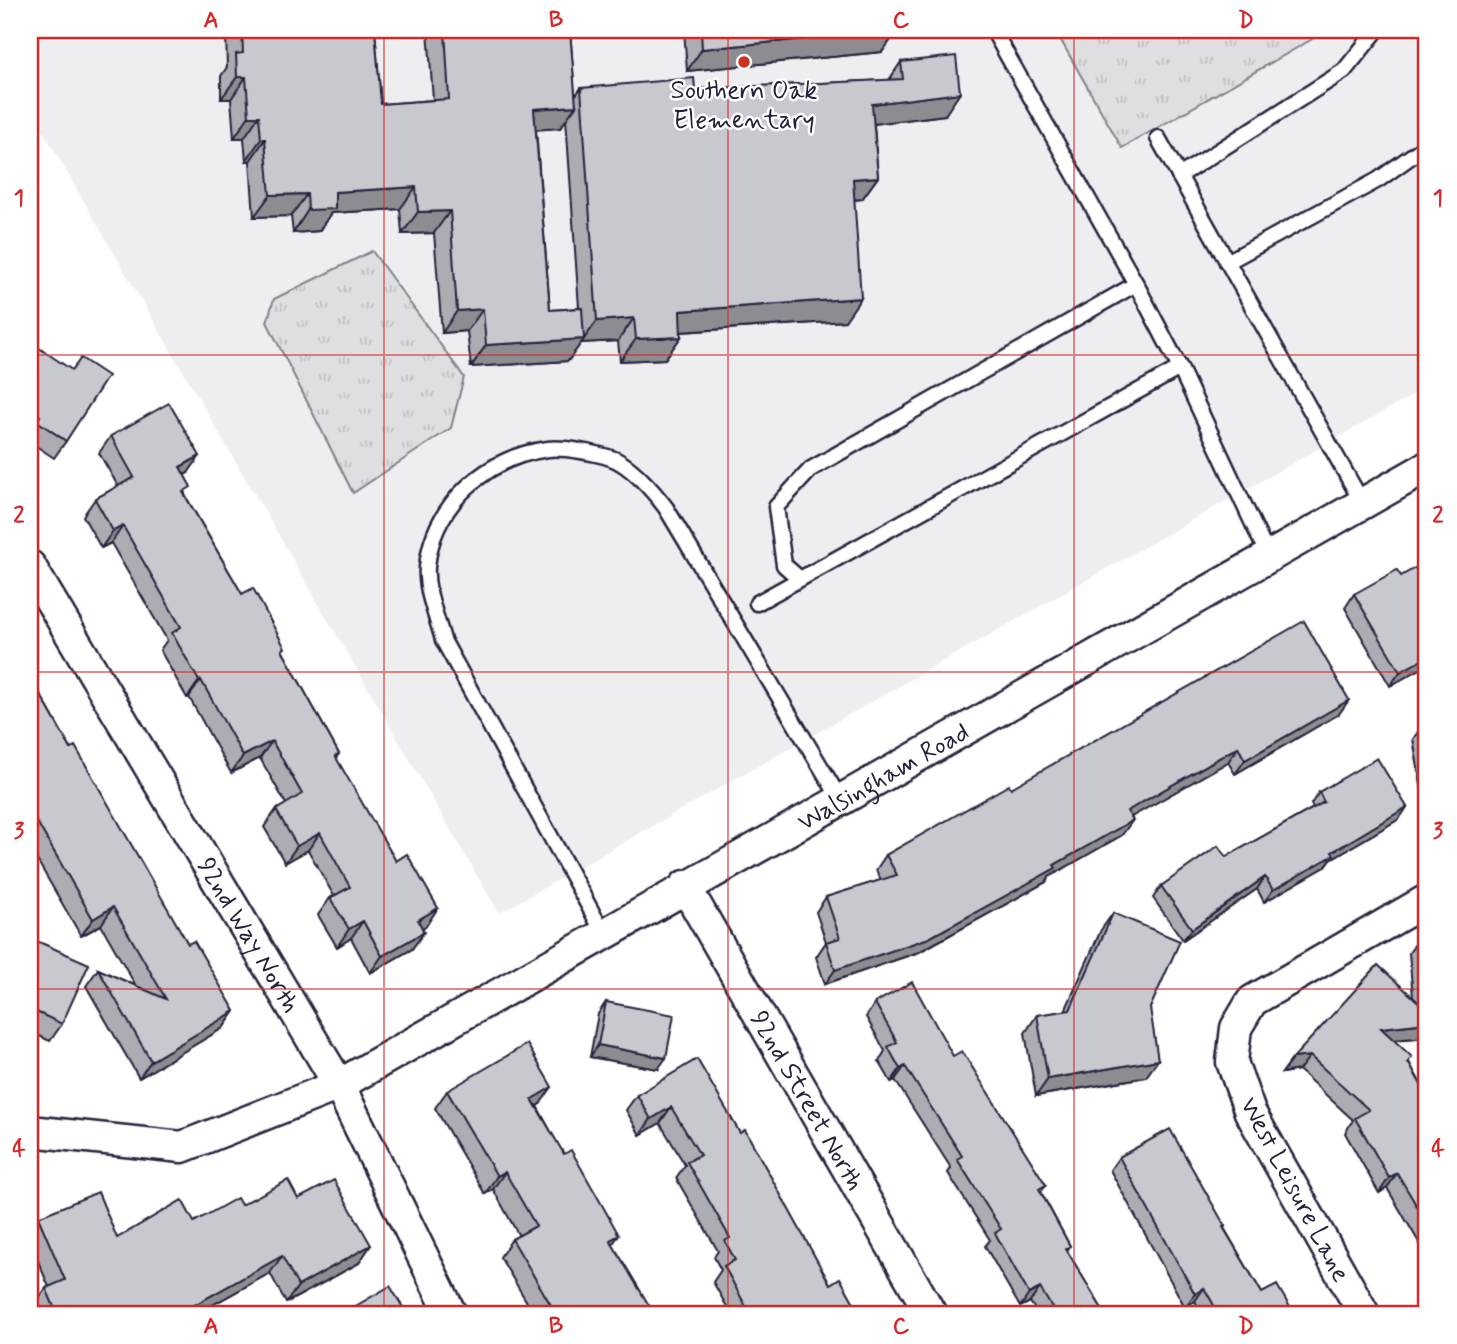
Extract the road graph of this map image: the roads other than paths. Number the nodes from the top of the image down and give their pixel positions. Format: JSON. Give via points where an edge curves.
{"nodes":[{"id":1,"x":993,"y":30,"type":"edge"},
{"id":2,"x":1377,"y":30,"type":"edge"},
{"id":3,"x":1158,"y":138,"type":"dead end"},
{"id":4,"x":1427,"y":145,"type":"edge"},
{"id":5,"x":1179,"y":176,"type":"junction"},
{"id":6,"x":1227,"y":262,"type":"junction"},
{"id":7,"x":1136,"y":284,"type":"junction"},
{"id":8,"x":1181,"y":368,"type":"junction"},
{"id":9,"x":1427,"y":467,"type":"edge"},
{"id":10,"x":1363,"y":504,"type":"junction"},
{"id":11,"x":1269,"y":558,"type":"junction"},
{"id":12,"x":30,"y":566,"type":"edge"},
{"id":13,"x":800,"y":579,"type":"junction"},
{"id":14,"x":757,"y":603,"type":"dead end"},
{"id":15,"x":840,"y":799,"type":"junction"},
{"id":16,"x":685,"y":886,"type":"junction"},
{"id":17,"x":1427,"y":900,"type":"edge"},
{"id":18,"x":604,"y":934,"type":"junction"},
{"id":19,"x":339,"y":1085,"type":"junction"},
{"id":20,"x":30,"y":1131,"type":"edge"},
{"id":21,"x":450,"y":1314,"type":"edge"},
{"id":22,"x":932,"y":1314,"type":"edge"},
{"id":23,"x":1364,"y":1314,"type":"edge"}],
"edges":[{"from":1,"to":7,"type":"lane"},
{"from":2,"to":5,"type":"lane","via":[[1344,71]]},
{"from":3,"to":5,"type":"lane"},
{"from":4,"to":6,"type":"lane","via":[[1378,180]]},
{"from":5,"to":6,"type":"lane"},
{"from":6,"to":10,"type":"lane"},
{"from":7,"to":8,"type":"lane"},
{"from":7,"to":13,"type":"lane","via":[[811,469],[776,507],[784,565]]},
{"from":8,"to":11,"type":"lane"},
{"from":8,"to":13,"type":"lane"},
{"from":9,"to":10,"type":"street","name":"Walsingham Road"},
{"from":10,"to":11,"type":"street","name":"Walsingham Road"},
{"from":11,"to":15,"type":"street","name":"Walsingham Road"},
{"from":12,"to":19,"type":"street","name":"92nd Way North"},
{"from":13,"to":14,"type":"lane"},
{"from":15,"to":16,"type":"street","name":"Walsingham Road"},
{"from":15,"to":18,"type":"lane","via":[[648,485],[614,458],[550,448],[513,457],[484,472],[452,501],[430,544],[426,570],[431,599],[443,640]]},
{"from":16,"to":18,"type":"street","name":"Walsingham Road"},
{"from":16,"to":22,"type":"street","name":"92nd Street North"},
{"from":17,"to":23,"type":"street","name":"West Leisure Lane","via":[[1252,1001],[1236,1028],[1232,1062],[1250,1112]]},
{"from":18,"to":19,"type":"street","name":"Walsingham Road"},
{"from":19,"to":20,"type":"street","name":"Walsingham Road","via":[[182,1147]]},
{"from":19,"to":21,"type":"street","name":"92nd Way North"}]}
